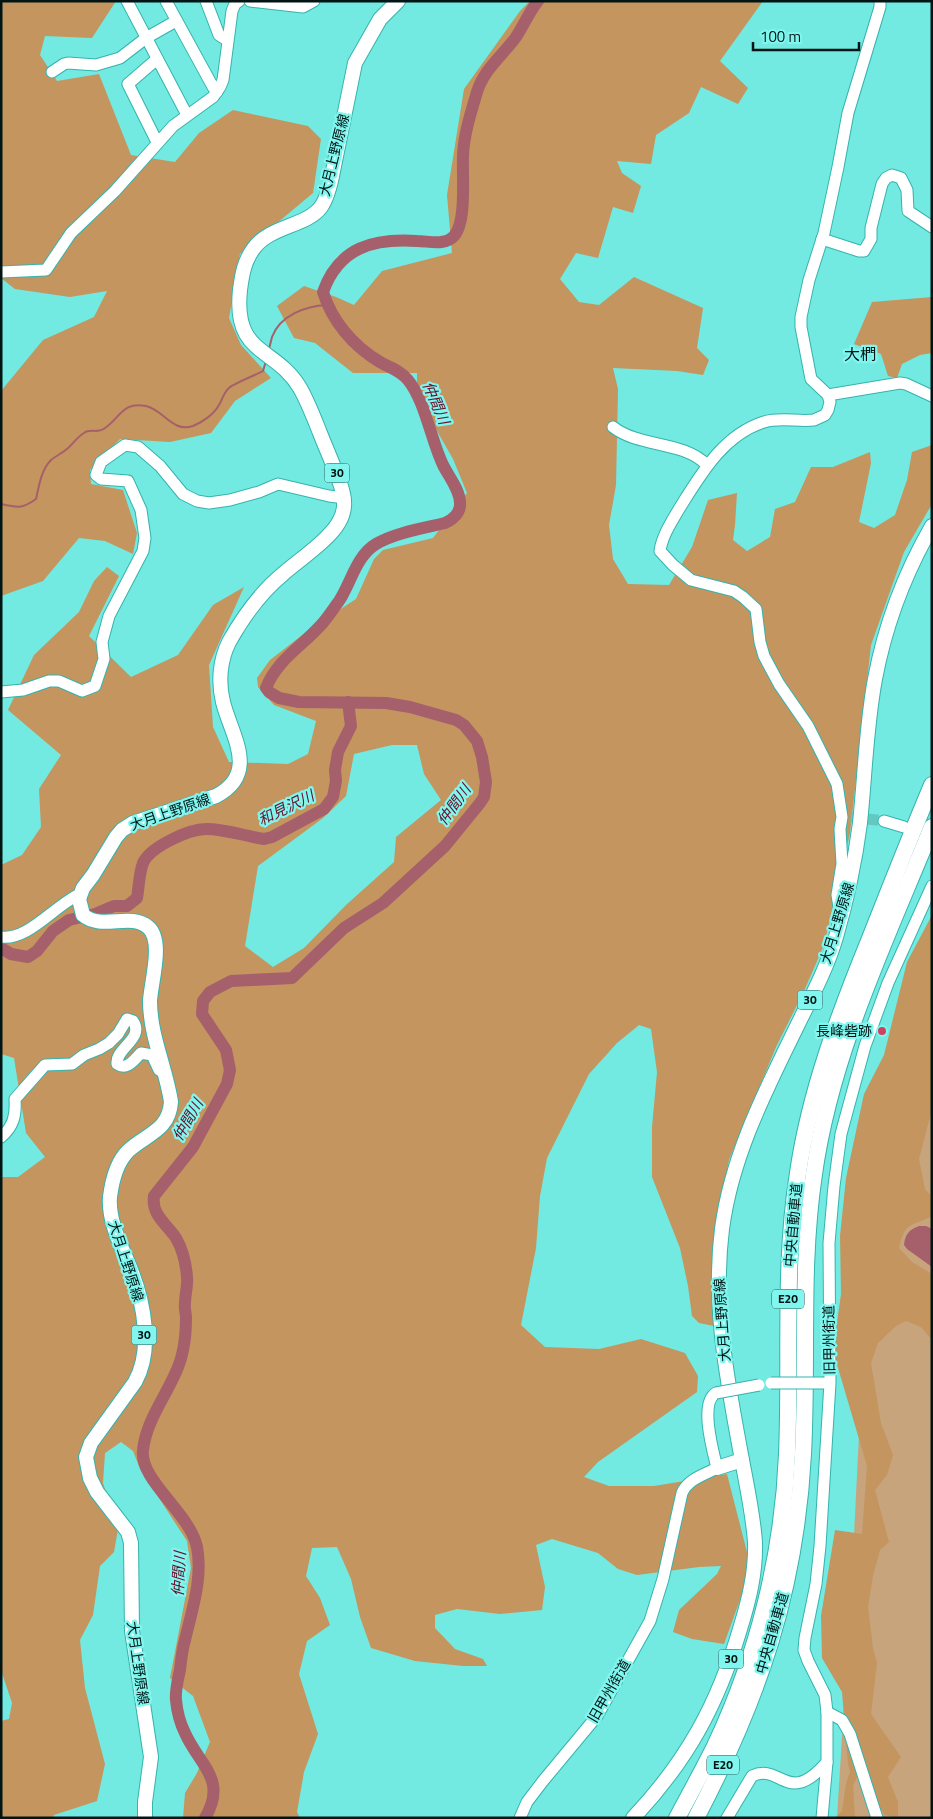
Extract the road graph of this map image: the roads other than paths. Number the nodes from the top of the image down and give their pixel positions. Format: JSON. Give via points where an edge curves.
{"nodes":[{"id":1,"x":126,"y":1,"type":"edge"},
{"id":2,"x":166,"y":1,"type":"edge"},
{"id":3,"x":206,"y":1,"type":"edge"},
{"id":4,"x":239,"y":1,"type":"edge"},
{"id":5,"x":250,"y":1,"type":"edge"},
{"id":6,"x":314,"y":1,"type":"edge"},
{"id":7,"x":398,"y":1,"type":"edge"},
{"id":8,"x":880,"y":1,"type":"edge"},
{"id":9,"x":176,"y":21,"type":"junction"},
{"id":10,"x":146,"y":38,"type":"junction"},
{"id":11,"x":227,"y":40,"type":"junction"},
{"id":12,"x":158,"y":59,"type":"junction"},
{"id":13,"x":52,"y":72,"type":"dead end"},
{"id":14,"x":217,"y":92,"type":"junction"},
{"id":15,"x":187,"y":114,"type":"junction"},
{"id":16,"x":157,"y":142,"type":"junction"},
{"id":17,"x":932,"y":227,"type":"edge"},
{"id":18,"x":822,"y":239,"type":"junction"},
{"id":19,"x":1,"y":272,"type":"edge"},
{"id":20,"x":828,"y":395,"type":"junction"},
{"id":21,"x":932,"y":396,"type":"edge"},
{"id":22,"x":613,"y":427,"type":"dead end"},
{"id":23,"x":707,"y":465,"type":"junction"},
{"id":24,"x":344,"y":498,"type":"junction"},
{"id":25,"x":932,"y":526,"type":"edge"},
{"id":26,"x":1,"y":692,"type":"edge"},
{"id":27,"x":932,"y":785,"type":"edge"},
{"id":28,"x":884,"y":821,"type":"tunnel mouth"},
{"id":29,"x":904,"y":827,"type":"dead end"},
{"id":30,"x":932,"y":827,"type":"edge"},
{"id":31,"x":932,"y":886,"type":"edge"},
{"id":32,"x":80,"y":901,"type":"junction"},
{"id":33,"x":842,"y":919,"type":"junction"},
{"id":34,"x":1,"y":937,"type":"edge"},
{"id":35,"x":165,"y":1073,"type":"junction"},
{"id":36,"x":1,"y":1137,"type":"edge"},
{"id":37,"x":827,"y":1383,"type":"junction"},
{"id":38,"x":742,"y":1460,"type":"junction"},
{"id":39,"x":717,"y":1468,"type":"junction"},
{"id":40,"x":747,"y":1711,"type":"junction"},
{"id":41,"x":827,"y":1712,"type":"junction"},
{"id":42,"x":827,"y":1762,"type":"junction"},
{"id":43,"x":145,"y":1818,"type":"edge"},
{"id":44,"x":520,"y":1818,"type":"edge"},
{"id":45,"x":633,"y":1818,"type":"edge"},
{"id":46,"x":677,"y":1818,"type":"edge"},
{"id":47,"x":696,"y":1818,"type":"edge"},
{"id":48,"x":706,"y":1818,"type":"edge"},
{"id":49,"x":727,"y":1818,"type":"edge"},
{"id":50,"x":822,"y":1818,"type":"edge"},
{"id":51,"x":878,"y":1818,"type":"edge"}],
"edges":[{"from":1,"to":10,"type":"street"},
{"from":2,"to":9,"type":"street"},
{"from":3,"to":11,"type":"street","via":[[220,35]]},
{"from":4,"to":11,"type":"street","via":[[232,11]]},
{"from":5,"to":6,"type":"street","via":[[303,7]]},
{"from":7,"to":24,"type":"main road","name":"大月上野原線","number":"30","via":[[380,19],[355,63],[334,171],[321,207],[263,238],[255,246],[244,266],[239,299],[242,324],[248,338],[289,374],[304,394]]},
{"from":8,"to":18,"type":"street","via":[[848,113]]},
{"from":9,"to":10,"type":"street"},
{"from":9,"to":14,"type":"street"},
{"from":10,"to":12,"type":"street"},
{"from":10,"to":13,"type":"street","via":[[120,58],[96,65],[68,63]]},
{"from":11,"to":14,"type":"street","via":[[223,80]]},
{"from":12,"to":15,"type":"street"},
{"from":12,"to":16,"type":"street","via":[[128,84]]},
{"from":14,"to":15,"type":"street"},
{"from":15,"to":16,"type":"street"},
{"from":16,"to":19,"type":"street","via":[[115,191],[71,233],[46,270]]},
{"from":17,"to":18,"type":"street","via":[[908,211],[906,186],[900,178],[892,175],[882,184],[868,247],[859,251]]},
{"from":18,"to":20,"type":"street","via":[[800,322],[811,379]]},
{"from":20,"to":21,"type":"street","via":[[900,383]]},
{"from":20,"to":23,"type":"street","via":[[830,406],[821,417],[768,421],[757,425],[735,437]]},
{"from":22,"to":23,"type":"street","via":[[623,434],[684,451]]},
{"from":23,"to":33,"type":"street","via":[[671,522],[660,550],[691,580],[734,591],[756,609],[764,656],[808,726],[837,784],[846,817],[840,829],[842,864],[836,895]]},
{"from":24,"to":26,"type":"street","via":[[278,484],[230,500],[198,501],[183,494],[160,466],[138,447],[125,445],[101,462],[96,475],[101,479],[128,481],[140,510],[145,538],[143,551],[109,616],[102,642],[104,659],[95,686],[82,692],[49,681],[23,690]]},
{"from":24,"to":32,"type":"main road","name":"大月上野原線","number":"30","via":[[343,512],[333,530],[266,590],[228,646],[221,668],[220,686],[240,753],[240,766],[233,781],[216,796],[133,823],[122,830]]},
{"from":25,"to":33,"type":"main road","name":"大月上野原線","number":"30","via":[[904,582],[881,653],[866,744],[860,823]]},
{"from":27,"to":46,"type":"highway","name":"中央自動車道","number":"E20","via":[[850,988],[814,1096],[793,1206],[788,1290],[787,1455],[784,1500],[771,1578],[760,1625],[734,1702]]},
{"from":28,"to":29,"type":"street"},
{"from":30,"to":40,"type":"highway","name":"中央自動車道","number":"E20","via":[[854,1023],[830,1096],[822,1134],[806,1248],[804,1435],[799,1500],[785,1591]]},
{"from":31,"to":37,"type":"street","name":"旧甲州街道","via":[[867,1038],[842,1134],[829,1243]]},
{"from":32,"to":34,"type":"street","via":[[60,905],[23,934]]},
{"from":32,"to":35,"type":"main road","name":"大月上野原線","number":"30","via":[[83,915],[93,921],[136,922],[153,932],[157,949],[151,1016]]},
{"from":33,"to":38,"type":"main road","name":"大月上野原線","number":"30","via":[[827,962],[747,1133],[726,1206],[719,1264],[719,1311]]},
{"from":35,"to":36,"type":"street","via":[[159,1071],[152,1055],[141,1053],[125,1067],[117,1064],[118,1057],[135,1036],[134,1021],[128,1019],[109,1043],[72,1064],[45,1065],[14,1099],[16,1115],[9,1131]]},
{"from":35,"to":43,"type":"main road","name":"大月上野原線","number":"30","via":[[171,1102],[168,1117],[159,1130],[133,1147],[122,1159],[110,1197],[114,1226],[140,1300],[144,1328],[143,1362],[135,1382],[91,1443],[86,1457],[96,1492],[128,1532],[131,1543],[132,1631],[150,1757]]},
{"from":37,"to":39,"type":"street","name":"旧甲州街道","bridge":true,"via":[[771,1383],[716,1393],[710,1399],[707,1413]]},
{"from":37,"to":41,"type":"street","via":[[820,1546],[804,1650],[825,1695]]},
{"from":38,"to":39,"type":"main road"},
{"from":38,"to":45,"type":"main road","name":"大月上野原線","number":"30","via":[[752,1518],[754,1559],[751,1587],[738,1638],[719,1690],[696,1738]]},
{"from":39,"to":44,"type":"street","name":"旧甲州街道","via":[[684,1488],[650,1621],[597,1716],[527,1802]]},
{"from":40,"to":47,"type":"highway","name":"中央自動車道","number":"E20"},
{"from":40,"to":48,"type":"highway"},
{"from":41,"to":42,"type":"street"},
{"from":41,"to":51,"type":"street","via":[[842,1720],[850,1734]]},
{"from":42,"to":49,"type":"street","via":[[817,1773],[801,1782],[784,1781],[764,1772],[752,1776]]},
{"from":42,"to":50,"type":"street"}]}
